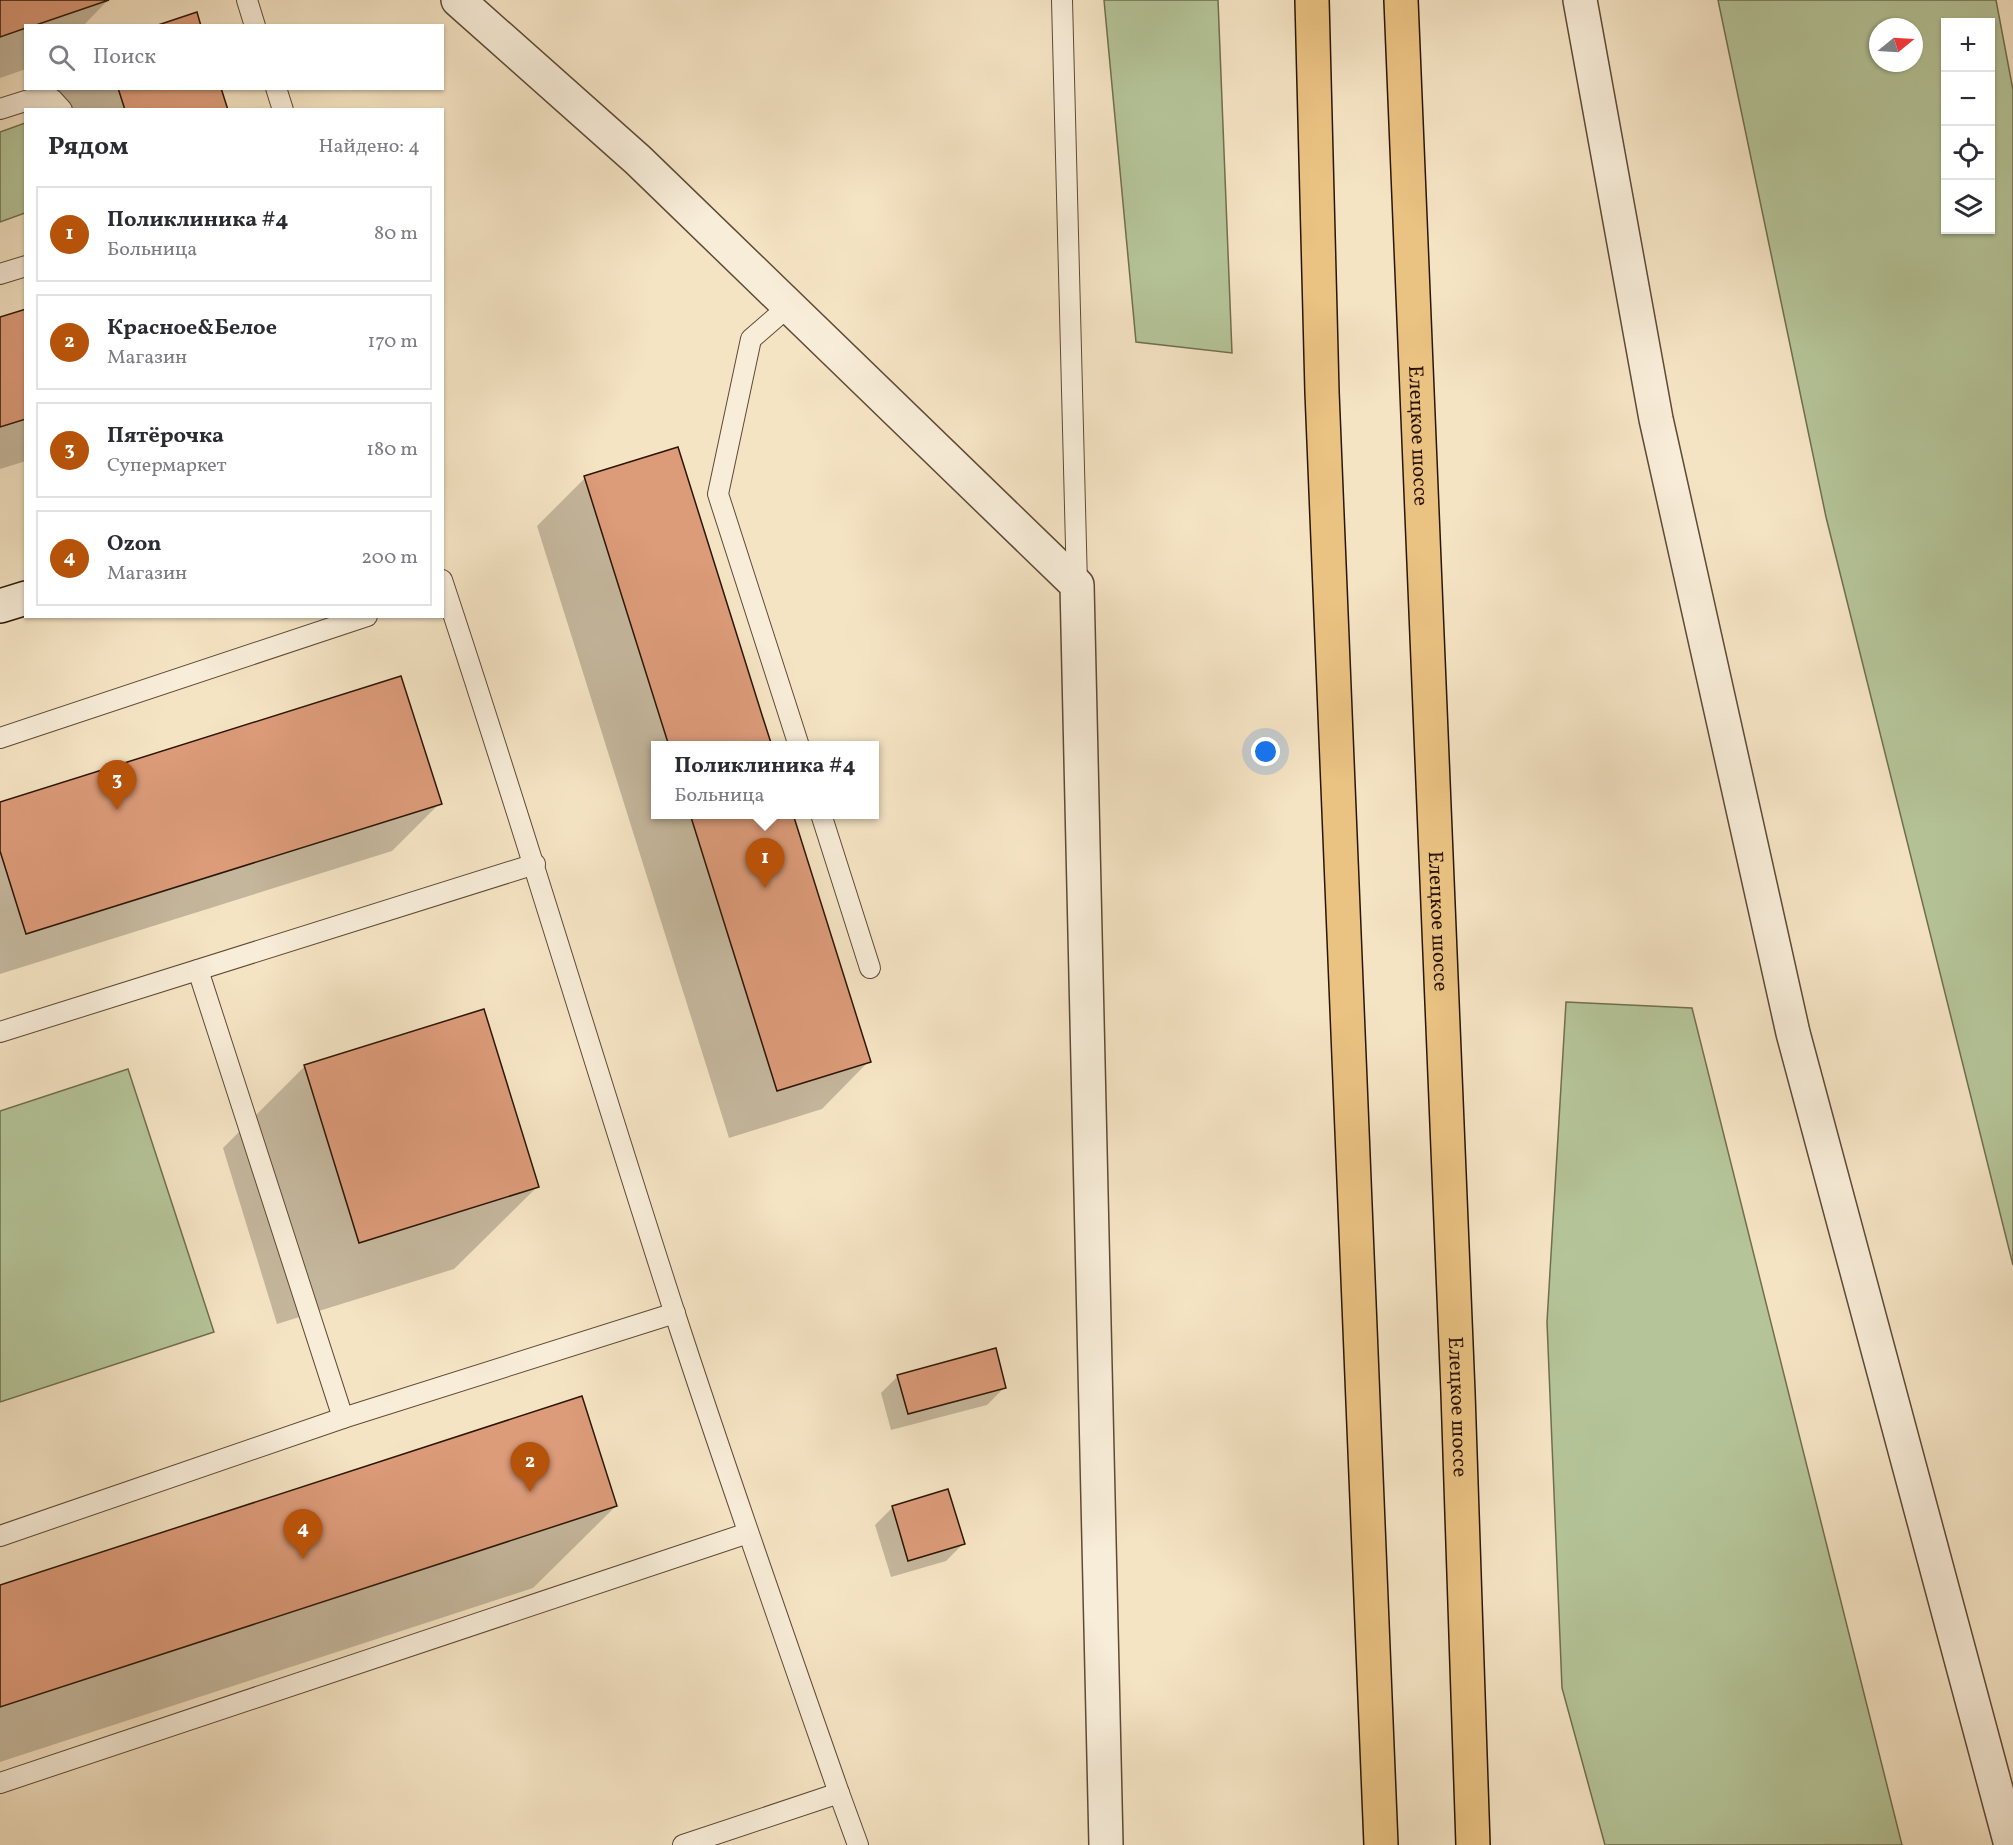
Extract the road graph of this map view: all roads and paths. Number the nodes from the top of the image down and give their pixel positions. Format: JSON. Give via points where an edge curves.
{"nodes":[{"id":1,"x":247,"y":0,"type":"edge"},
{"id":2,"x":458,"y":0,"type":"edge"},
{"id":3,"x":1062,"y":0,"type":"edge"},
{"id":4,"x":1312,"y":0,"type":"edge"},
{"id":5,"x":1401,"y":0,"type":"edge"},
{"id":6,"x":1580,"y":0,"type":"edge"},
{"id":7,"x":254,"y":24,"type":"edge"},
{"id":8,"x":277,"y":90,"type":"edge"},
{"id":9,"x":60,"y":108,"type":"edge"},
{"id":10,"x":281,"y":108,"type":"edge"},
{"id":11,"x":0,"y":109,"type":"edge"},
{"id":12,"x":24,"y":267,"type":"edge"},
{"id":13,"x":0,"y":274,"type":"edge"},
{"id":14,"x":789,"y":306,"type":"junction"},
{"id":15,"x":1077,"y":585,"type":"junction"},
{"id":16,"x":444,"y":587,"type":"edge"},
{"id":17,"x":24,"y":599,"type":"edge"},
{"id":18,"x":0,"y":606,"type":"edge"},
{"id":19,"x":361,"y":618,"type":"edge"},
{"id":20,"x":0,"y":738,"type":"edge"},
{"id":21,"x":797,"y":741,"type":"edge"},
{"id":22,"x":823,"y":819,"type":"edge"},
{"id":23,"x":535,"y":864,"type":"junction"},
{"id":24,"x":870,"y":968,"type":"dead end"},
{"id":25,"x":198,"y":970,"type":"junction"},
{"id":26,"x":0,"y":1032,"type":"edge"},
{"id":27,"x":675,"y":1313,"type":"junction"},
{"id":28,"x":343,"y":1418,"type":"junction"},
{"id":29,"x":748,"y":1533,"type":"junction"},
{"id":30,"x":0,"y":1536,"type":"edge"},
{"id":31,"x":0,"y":1783,"type":"edge"},
{"id":32,"x":839,"y":1793,"type":"junction"},
{"id":33,"x":683,"y":1845,"type":"edge"},
{"id":34,"x":858,"y":1845,"type":"edge"},
{"id":35,"x":1106,"y":1845,"type":"edge"},
{"id":36,"x":1381,"y":1845,"type":"edge"},
{"id":37,"x":1473,"y":1845,"type":"edge"},
{"id":38,"x":2011,"y":1845,"type":"edge"}],
"edges":[{"from":1,"to":7,"type":"lane"},
{"from":2,"to":14,"type":"street","via":[[638,160]]},
{"from":3,"to":15,"type":"lane"},
{"from":4,"to":36,"type":"main road","via":[[1322,380]]},
{"from":5,"to":37,"type":"main road","name":"Елецкое шоссе"},
{"from":6,"to":38,"type":"street","via":[[1656,419],[1793,1033]]},
{"from":8,"to":10,"type":"lane"},
{"from":9,"to":11,"type":"lane","via":[[52,99],[35,98]]},
{"from":12,"to":13,"type":"lane"},
{"from":14,"to":15,"type":"street"},
{"from":14,"to":21,"type":"lane","via":[[751,339],[718,494]]},
{"from":15,"to":35,"type":"street"},
{"from":16,"to":23,"type":"lane"},
{"from":17,"to":18,"type":"street"},
{"from":19,"to":20,"type":"lane"},
{"from":22,"to":24,"type":"lane"},
{"from":23,"to":25,"type":"lane"},
{"from":23,"to":27,"type":"lane"},
{"from":25,"to":26,"type":"lane"},
{"from":25,"to":28,"type":"lane"},
{"from":27,"to":28,"type":"lane"},
{"from":27,"to":29,"type":"lane"},
{"from":28,"to":30,"type":"lane"},
{"from":29,"to":31,"type":"lane"},
{"from":29,"to":32,"type":"lane"},
{"from":32,"to":33,"type":"lane"},
{"from":32,"to":34,"type":"lane"}]}
